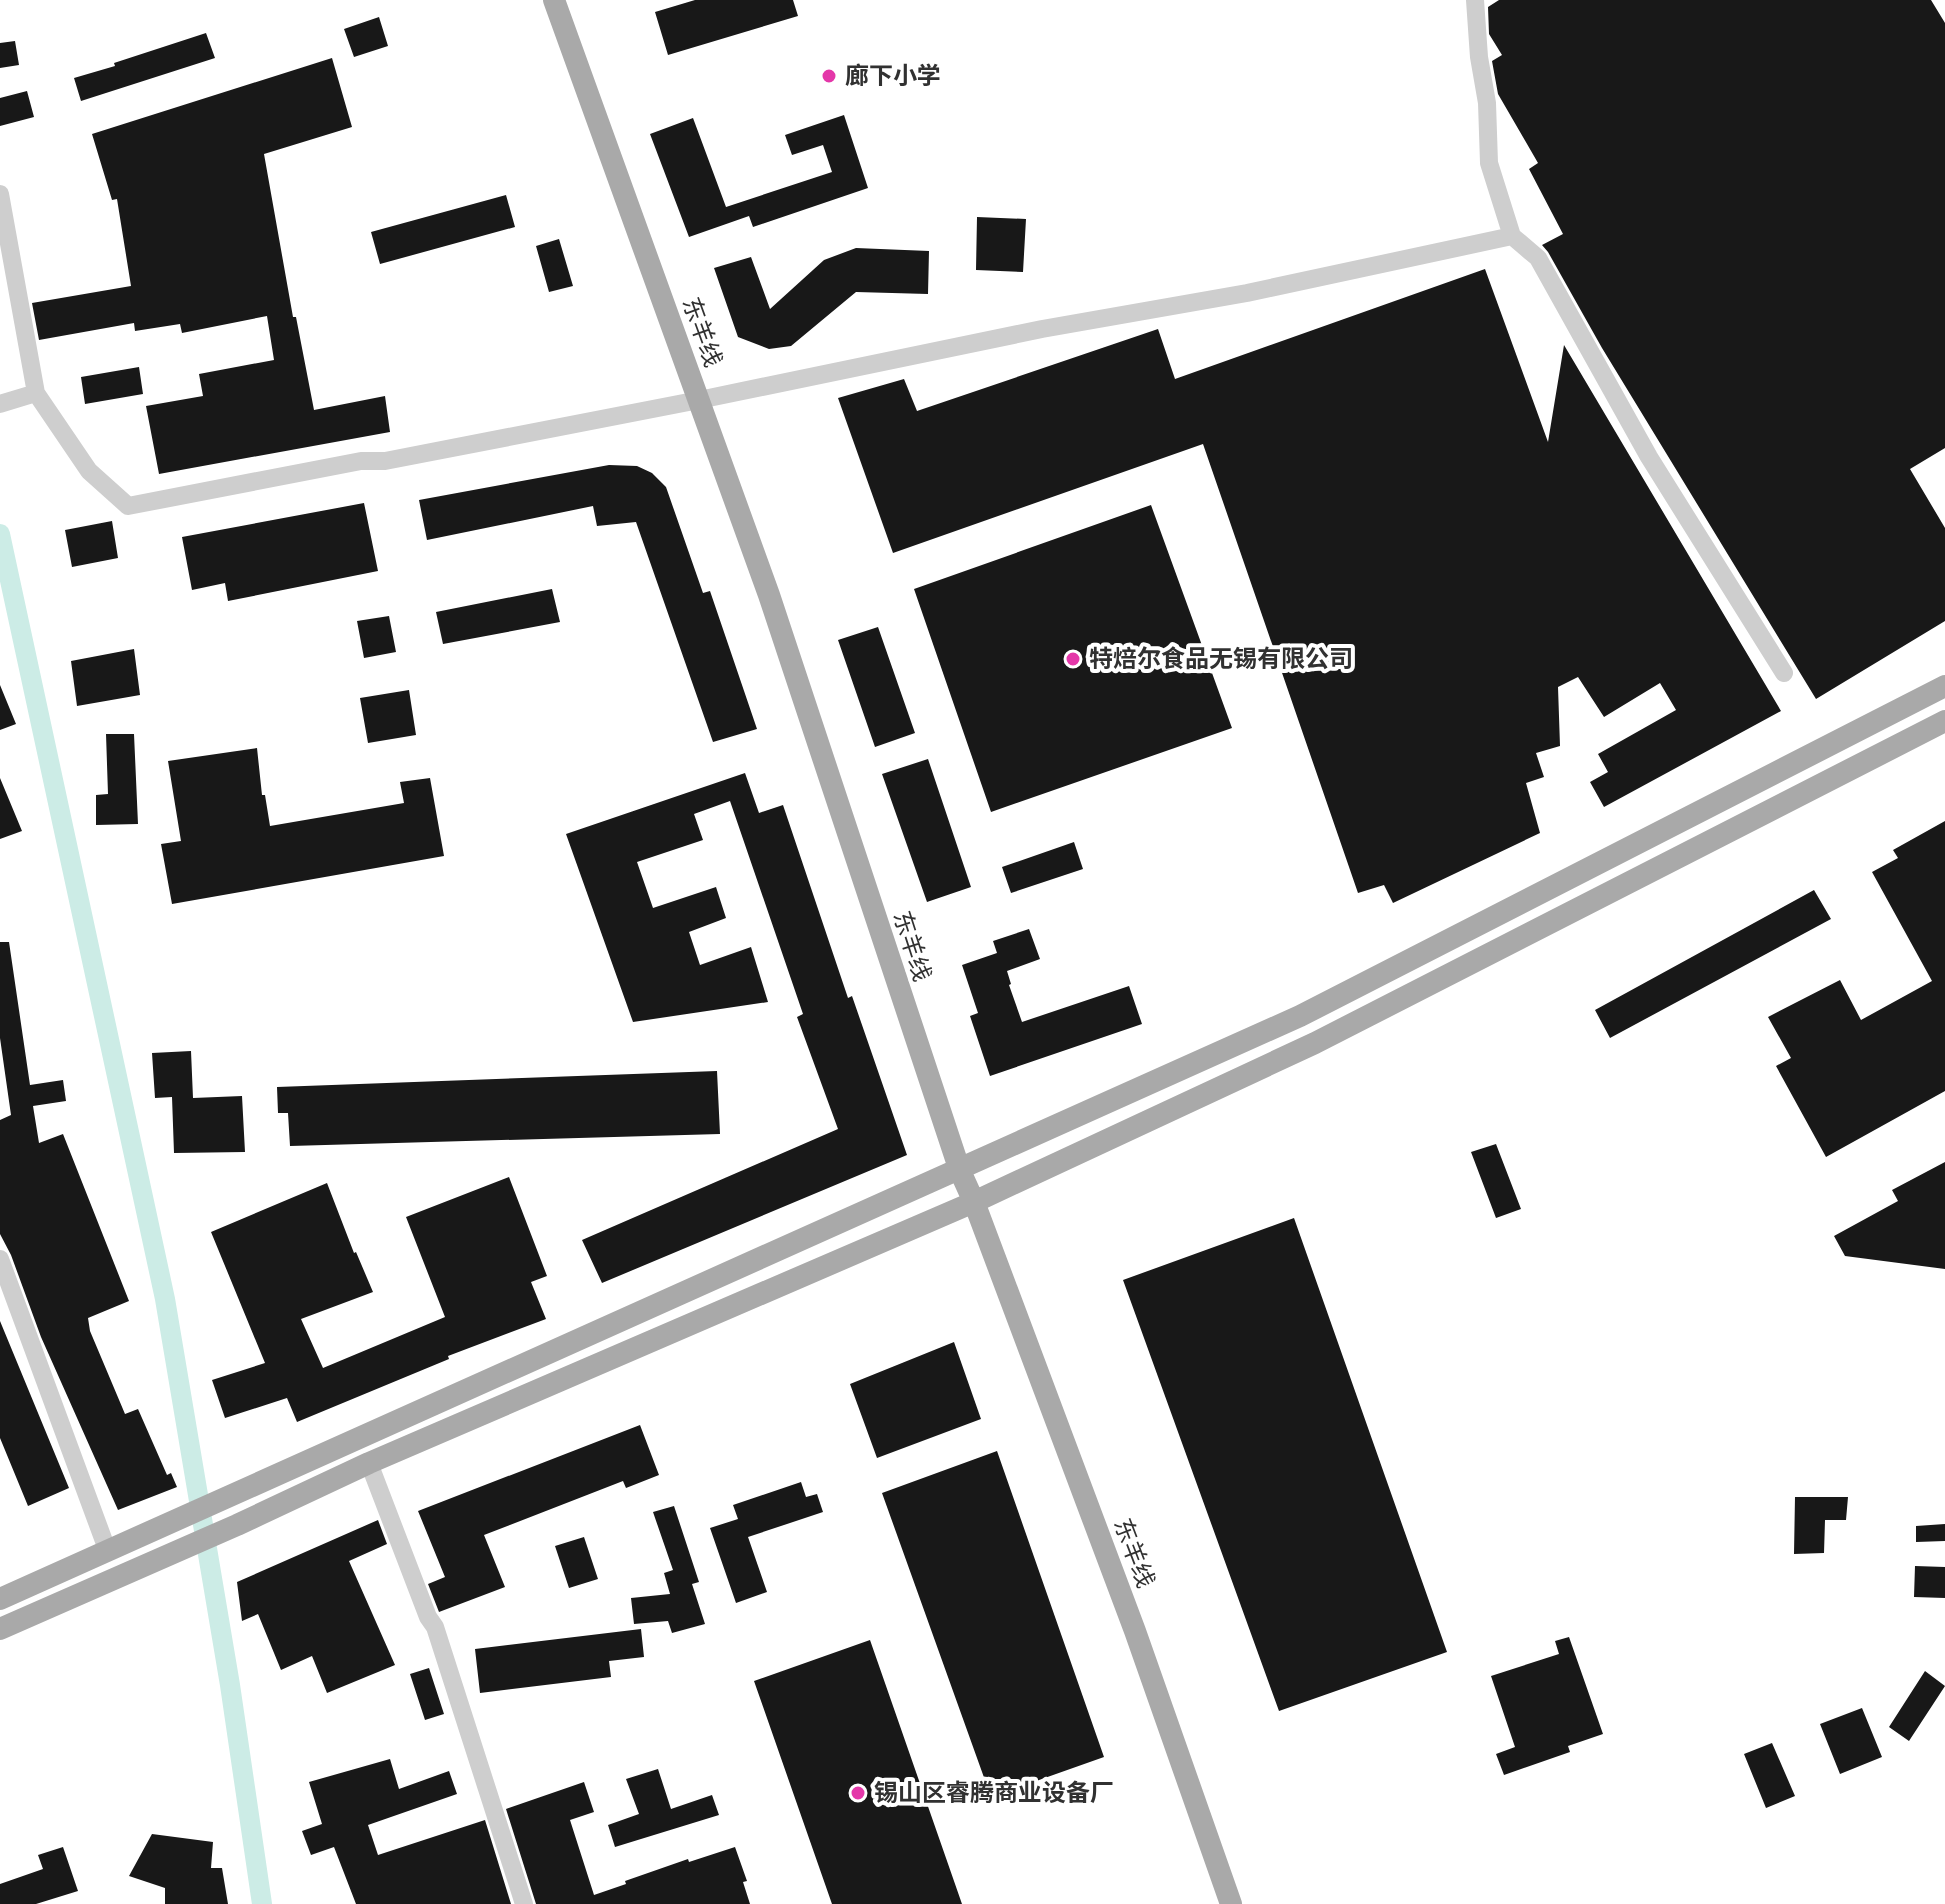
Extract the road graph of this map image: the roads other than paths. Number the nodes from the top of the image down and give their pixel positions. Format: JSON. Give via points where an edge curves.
{"nodes":[{"id":1,"x":554,"y":0,"type":"edge"},
{"id":2,"x":1475,"y":0,"type":"edge"},
{"id":3,"x":0,"y":194,"type":"edge"},
{"id":4,"x":1512,"y":236,"type":"junction"},
{"id":5,"x":36,"y":393,"type":"junction"},
{"id":6,"x":699,"y":400,"type":"junction"},
{"id":7,"x":6,"y":402,"type":"edge"},
{"id":8,"x":1784,"y":673,"type":"dead end"},
{"id":9,"x":1945,"y":686,"type":"edge"},
{"id":10,"x":1945,"y":721,"type":"edge"},
{"id":11,"x":960,"y":1171,"type":"junction"},
{"id":12,"x":974,"y":1202,"type":"junction"},
{"id":13,"x":0,"y":1259,"type":"edge"},
{"id":14,"x":369,"y":1463,"type":"junction"},
{"id":15,"x":108,"y":1552,"type":"junction"},
{"id":16,"x":0,"y":1599,"type":"edge"},
{"id":17,"x":0,"y":1629,"type":"edge"},
{"id":18,"x":524,"y":1904,"type":"edge"},
{"id":19,"x":1231,"y":1904,"type":"edge"}],
"edges":[{"from":1,"to":6,"type":"main road","name":"东羊线"},
{"from":2,"to":4,"type":"street","via":[[1489,163]]},
{"from":3,"to":5,"type":"street"},
{"from":4,"to":6,"type":"street"},
{"from":4,"to":8,"type":"street","via":[[1538,258],[1649,457]]},
{"from":5,"to":6,"type":"street","via":[[89,471],[128,506]]},
{"from":5,"to":7,"type":"street"},
{"from":6,"to":11,"type":"main road","name":"东羊线"},
{"from":9,"to":11,"type":"main road","via":[[1300,1016]]},
{"from":10,"to":12,"type":"main road","via":[[1315,1043]]},
{"from":11,"to":12,"type":"main road","name":"东羊线"},
{"from":11,"to":15,"type":"main road"},
{"from":12,"to":14,"type":"main road"},
{"from":12,"to":19,"type":"main road","name":"东羊线"},
{"from":13,"to":15,"type":"street"},
{"from":14,"to":17,"type":"main road"},
{"from":14,"to":18,"type":"street","via":[[435,1627]]},
{"from":15,"to":16,"type":"main road"}]}
